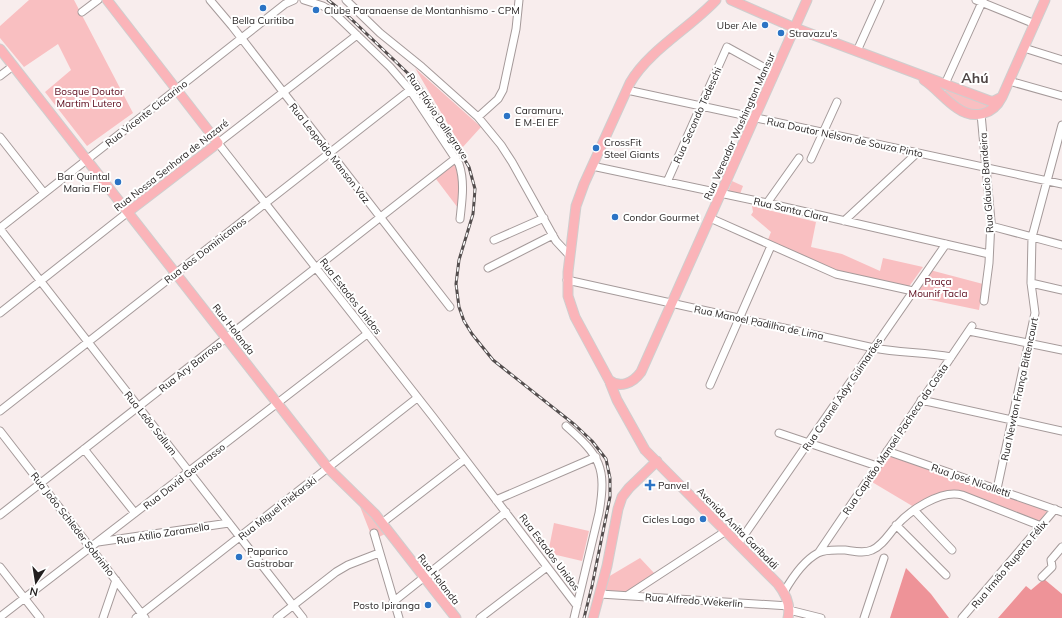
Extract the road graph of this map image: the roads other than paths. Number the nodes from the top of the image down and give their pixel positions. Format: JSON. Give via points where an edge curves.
{"nodes":[{"id":1,"x":98,"y":0,"type":"edge"},
{"id":2,"x":107,"y":0,"type":"edge"},
{"id":3,"x":210,"y":0,"type":"edge"},
{"id":4,"x":294,"y":0,"type":"edge"},
{"id":5,"x":304,"y":0,"type":"edge"},
{"id":6,"x":346,"y":0,"type":"edge"},
{"id":7,"x":519,"y":0,"type":"edge"},
{"id":8,"x":706,"y":0,"type":"edge"},
{"id":9,"x":716,"y":0,"type":"edge"},
{"id":10,"x":731,"y":0,"type":"edge"},
{"id":11,"x":807,"y":0,"type":"edge"},
{"id":12,"x":880,"y":0,"type":"edge"},
{"id":13,"x":1045,"y":0,"type":"edge"},
{"id":14,"x":980,"y":1,"type":"edge"},
{"id":15,"x":707,"y":10,"type":"junction"},
{"id":16,"x":82,"y":12,"type":"dead end"},
{"id":17,"x":1035,"y":24,"type":"junction"},
{"id":18,"x":795,"y":28,"type":"junction"},
{"id":19,"x":357,"y":35,"type":"junction"},
{"id":20,"x":241,"y":38,"type":"junction"},
{"id":21,"x":1024,"y":48,"type":"junction"},
{"id":22,"x":0,"y":49,"type":"edge"},
{"id":23,"x":858,"y":51,"type":"junction"},
{"id":24,"x":1062,"y":60,"type":"edge"},
{"id":25,"x":14,"y":66,"type":"junction"},
{"id":26,"x":902,"y":68,"type":"junction"},
{"id":27,"x":774,"y":73,"type":"junction"},
{"id":28,"x":0,"y":76,"type":"edge"},
{"id":29,"x":1009,"y":82,"type":"junction"},
{"id":30,"x":945,"y":84,"type":"junction"},
{"id":31,"x":176,"y":89,"type":"junction"},
{"id":32,"x":410,"y":90,"type":"junction"},
{"id":33,"x":627,"y":90,"type":"junction"},
{"id":34,"x":283,"y":92,"type":"junction"},
{"id":35,"x":943,"y":95,"type":"junction"},
{"id":36,"x":1062,"y":96,"type":"edge"},
{"id":37,"x":1002,"y":97,"type":"junction"},
{"id":38,"x":837,"y":102,"type":"dead end"},
{"id":39,"x":701,"y":106,"type":"junction"},
{"id":40,"x":981,"y":114,"type":"junction"},
{"id":41,"x":478,"y":117,"type":"junction"},
{"id":42,"x":755,"y":118,"type":"junction"},
{"id":43,"x":1062,"y":125,"type":"edge"},
{"id":44,"x":823,"y":132,"type":"junction"},
{"id":45,"x":0,"y":137,"type":"edge"},
{"id":46,"x":218,"y":143,"type":"junction"},
{"id":47,"x":330,"y":152,"type":"junction"},
{"id":48,"x":917,"y":153,"type":"junction"},
{"id":49,"x":456,"y":158,"type":"junction"},
{"id":50,"x":799,"y":158,"type":"dead end"},
{"id":51,"x":87,"y":159,"type":"junction"},
{"id":52,"x":811,"y":159,"type":"dead end"},
{"id":53,"x":592,"y":166,"type":"junction"},
{"id":54,"x":986,"y":168,"type":"junction"},
{"id":55,"x":1047,"y":181,"type":"junction"},
{"id":56,"x":667,"y":182,"type":"junction"},
{"id":57,"x":1062,"y":184,"type":"edge"},
{"id":58,"x":44,"y":193,"type":"junction"},
{"id":59,"x":721,"y":193,"type":"junction"},
{"id":60,"x":265,"y":203,"type":"junction"},
{"id":61,"x":767,"y":203,"type":"junction"},
{"id":62,"x":128,"y":212,"type":"junction"},
{"id":63,"x":380,"y":218,"type":"junction"},
{"id":64,"x":460,"y":218,"type":"dead end"},
{"id":65,"x":544,"y":218,"type":"junction"},
{"id":66,"x":710,"y":218,"type":"junction"},
{"id":67,"x":844,"y":221,"type":"junction"},
{"id":68,"x":991,"y":226,"type":"junction"},
{"id":69,"x":0,"y":228,"type":"edge"},
{"id":70,"x":553,"y":235,"type":"junction"},
{"id":71,"x":1032,"y":237,"type":"junction"},
{"id":72,"x":494,"y":240,"type":"dead end"},
{"id":73,"x":946,"y":244,"type":"junction"},
{"id":74,"x":1062,"y":245,"type":"edge"},
{"id":75,"x":771,"y":246,"type":"junction"},
{"id":76,"x":989,"y":254,"type":"junction"},
{"id":77,"x":570,"y":256,"type":"junction"},
{"id":78,"x":316,"y":268,"type":"junction"},
{"id":79,"x":488,"y":268,"type":"dead end"},
{"id":80,"x":176,"y":273,"type":"junction"},
{"id":81,"x":567,"y":280,"type":"junction"},
{"id":82,"x":41,"y":281,"type":"junction"},
{"id":83,"x":1031,"y":283,"type":"junction"},
{"id":84,"x":1062,"y":290,"type":"edge"},
{"id":85,"x":913,"y":292,"type":"junction"},
{"id":86,"x":984,"y":301,"type":"dead end"},
{"id":87,"x":672,"y":303,"type":"junction"},
{"id":88,"x":450,"y":307,"type":"dead end"},
{"id":89,"x":0,"y":313,"type":"edge"},
{"id":90,"x":739,"y":318,"type":"junction"},
{"id":91,"x":367,"y":334,"type":"junction"},
{"id":92,"x":227,"y":338,"type":"junction"},
{"id":93,"x":88,"y":342,"type":"junction"},
{"id":94,"x":1028,"y":343,"type":"junction"},
{"id":95,"x":874,"y":348,"type":"junction"},
{"id":96,"x":1062,"y":350,"type":"edge"},
{"id":97,"x":951,"y":357,"type":"junction"},
{"id":98,"x":609,"y":380,"type":"junction"},
{"id":99,"x":624,"y":385,"type":"junction"},
{"id":100,"x":710,"y":385,"type":"dead end"},
{"id":101,"x":417,"y":398,"type":"junction"},
{"id":102,"x":922,"y":400,"type":"junction"},
{"id":103,"x":278,"y":403,"type":"junction"},
{"id":104,"x":139,"y":407,"type":"junction"},
{"id":105,"x":0,"y":411,"type":"edge"},
{"id":106,"x":1012,"y":420,"type":"junction"},
{"id":107,"x":566,"y":426,"type":"dead end"},
{"id":108,"x":0,"y":431,"type":"edge"},
{"id":109,"x":1062,"y":431,"type":"edge"},
{"id":110,"x":779,"y":433,"type":"dead end"},
{"id":111,"x":808,"y":443,"type":"junction"},
{"id":112,"x":84,"y":449,"type":"junction"},
{"id":113,"x":887,"y":451,"type":"junction"},
{"id":114,"x":596,"y":457,"type":"junction"},
{"id":115,"x":465,"y":459,"type":"junction"},
{"id":116,"x":657,"y":461,"type":"junction"},
{"id":117,"x":877,"y":466,"type":"junction"},
{"id":118,"x":328,"y":468,"type":"junction"},
{"id":119,"x":189,"y":472,"type":"junction"},
{"id":120,"x":41,"y":483,"type":"junction"},
{"id":121,"x":997,"y":489,"type":"junction"},
{"id":122,"x":496,"y":500,"type":"junction"},
{"id":123,"x":914,"y":510,"type":"junction"},
{"id":124,"x":1058,"y":510,"type":"edge"},
{"id":125,"x":506,"y":512,"type":"junction"},
{"id":126,"x":135,"y":514,"type":"junction"},
{"id":127,"x":0,"y":515,"type":"edge"},
{"id":128,"x":229,"y":523,"type":"junction"},
{"id":129,"x":382,"y":523,"type":"junction"},
{"id":130,"x":896,"y":525,"type":"junction"},
{"id":131,"x":1041,"y":526,"type":"junction"},
{"id":132,"x":726,"y":531,"type":"junction"},
{"id":133,"x":374,"y":533,"type":"dead end"},
{"id":134,"x":240,"y":537,"type":"junction"},
{"id":135,"x":97,"y":542,"type":"junction"},
{"id":136,"x":738,"y":544,"type":"junction"},
{"id":137,"x":1062,"y":546,"type":"edge"},
{"id":138,"x":91,"y":548,"type":"junction"},
{"id":139,"x":952,"y":550,"type":"dead end"},
{"id":140,"x":819,"y":552,"type":"junction"},
{"id":141,"x":379,"y":553,"type":"junction"},
{"id":142,"x":884,"y":558,"type":"dead end"},
{"id":143,"x":0,"y":567,"type":"edge"},
{"id":144,"x":547,"y":567,"type":"junction"},
{"id":145,"x":946,"y":575,"type":"dead end"},
{"id":146,"x":1042,"y":577,"type":"dead end"},
{"id":147,"x":424,"y":578,"type":"junction"},
{"id":148,"x":116,"y":580,"type":"junction"},
{"id":149,"x":784,"y":592,"type":"junction"},
{"id":150,"x":600,"y":594,"type":"junction"},
{"id":151,"x":628,"y":595,"type":"junction"},
{"id":152,"x":25,"y":599,"type":"junction"},
{"id":153,"x":393,"y":602,"type":"junction"},
{"id":154,"x":293,"y":605,"type":"junction"},
{"id":155,"x":577,"y":606,"type":"junction"},
{"id":156,"x":789,"y":611,"type":"edge"},
{"id":157,"x":141,"y":616,"type":"edge"},
{"id":158,"x":0,"y":617,"type":"edge"},
{"id":159,"x":40,"y":618,"type":"edge"},
{"id":160,"x":103,"y":618,"type":"edge"},
{"id":161,"x":277,"y":618,"type":"edge"},
{"id":162,"x":303,"y":618,"type":"edge"},
{"id":163,"x":399,"y":618,"type":"edge"},
{"id":164,"x":456,"y":618,"type":"edge"},
{"id":165,"x":480,"y":618,"type":"edge"},
{"id":166,"x":574,"y":618,"type":"edge"},
{"id":167,"x":593,"y":618,"type":"edge"},
{"id":168,"x":821,"y":618,"type":"edge"},
{"id":169,"x":864,"y":618,"type":"edge"},
{"id":170,"x":962,"y":618,"type":"edge"}],
"edges":[{"from":1,"to":16,"type":"street"},
{"from":2,"to":31,"type":"main road","name":"Rua Estados Unidos"},
{"from":3,"to":20,"type":"street","name":"Rua Leopoldo Manson Vaz"},
{"from":4,"to":20,"type":"street","name":"Rua Vicente Ciccarino"},
{"from":5,"to":19,"type":"street","name":"Rua Flávio Dallegrave","via":[[333,12]]},
{"from":6,"to":41,"type":"street"},
{"from":7,"to":41,"type":"street","via":[[516,29],[503,90],[498,99]]},
{"from":8,"to":15,"type":"main road"},
{"from":9,"to":15,"type":"main road","name":"Avenida Anita Garibaldi"},
{"from":10,"to":18,"type":"main road"},
{"from":11,"to":18,"type":"main road","name":"Rua Vereador Washington Mansur"},
{"from":12,"to":23,"type":"street"},
{"from":13,"to":17,"type":"main road"},
{"from":14,"to":17,"type":"street"},
{"from":14,"to":30,"type":"street"},
{"from":15,"to":33,"type":"main road","name":"Avenida Anita Garibaldi","via":[[643,64]]},
{"from":17,"to":21,"type":"main road"},
{"from":18,"to":23,"type":"main road"},
{"from":18,"to":27,"type":"main road","name":"Rua Vereador Washington Mansur"},
{"from":19,"to":32,"type":"street","name":"Rua Flávio Dallegrave","via":[[390,66]]},
{"from":19,"to":34,"type":"street","name":"Rua Nossa Senhora de Nazaré"},
{"from":20,"to":31,"type":"street","name":"Rua Vicente Ciccarino"},
{"from":20,"to":34,"type":"street","name":"Rua Leopoldo Manson Vaz"},
{"from":21,"to":24,"type":"street"},
{"from":21,"to":29,"type":"main road"},
{"from":22,"to":25,"type":"main road","name":"Rua Holanda"},
{"from":23,"to":26,"type":"main road"},
{"from":25,"to":28,"type":"street"},
{"from":25,"to":51,"type":"main road","name":"Rua Holanda"},
{"from":26,"to":30,"type":"main road"},
{"from":26,"to":35,"type":"main road","via":[[920,77]]},
{"from":27,"to":39,"type":"street","name":"Rua Secondo Tedeschi","via":[[727,47]]},
{"from":27,"to":42,"type":"main road","name":"Rua Vereador Washington Mansur"},
{"from":29,"to":36,"type":"street"},
{"from":29,"to":37,"type":"main road"},
{"from":30,"to":35,"type":"main road"},
{"from":30,"to":37,"type":"main road","via":[[990,101]]},
{"from":31,"to":46,"type":"main road","name":"Rua Estados Unidos"},
{"from":31,"to":51,"type":"street","name":"Rua Vicente Ciccarino"},
{"from":32,"to":47,"type":"street","name":"Rua dos Dominicanos"},
{"from":32,"to":49,"type":"street","name":"Rua Flávio Dallegrave"},
{"from":33,"to":39,"type":"street","name":"Rua Doutor Nelson de Souza Pinto"},
{"from":33,"to":53,"type":"main road","name":"Avenida Anita Garibaldi"},
{"from":34,"to":46,"type":"street","name":"Rua Nossa Senhora de Nazaré"},
{"from":34,"to":47,"type":"street","name":"Rua Leopoldo Manson Vaz"},
{"from":35,"to":40,"type":"main road","via":[[963,111]]},
{"from":37,"to":40,"type":"main road","via":[[995,108]]},
{"from":38,"to":44,"type":"street"},
{"from":39,"to":42,"type":"street","name":"Rua Doutor Nelson de Souza Pinto"},
{"from":39,"to":56,"type":"street","name":"Rua Secondo Tedeschi"},
{"from":40,"to":54,"type":"street","name":"Rua Gláucio Bandeira"},
{"from":41,"to":65,"type":"street","via":[[501,145]]},
{"from":42,"to":44,"type":"street","name":"Rua Doutor Nelson de Souza Pinto"},
{"from":42,"to":59,"type":"main road","name":"Rua Vereador Washington Mansur"},
{"from":43,"to":55,"type":"street","name":"Rua Newton França Bittencourt"},
{"from":44,"to":48,"type":"street","name":"Rua Doutor Nelson de Souza Pinto"},
{"from":44,"to":52,"type":"street"},
{"from":45,"to":58,"type":"street"},
{"from":46,"to":60,"type":"street","name":"Rua Estados Unidos"},
{"from":46,"to":62,"type":"main road","name":"Rua Nossa Senhora de Nazaré"},
{"from":47,"to":60,"type":"street","name":"Rua dos Dominicanos"},
{"from":47,"to":63,"type":"street","name":"Rua Leopoldo Manson Vaz"},
{"from":48,"to":54,"type":"street","name":"Rua Doutor Nelson de Souza Pinto"},
{"from":48,"to":67,"type":"street"},
{"from":49,"to":63,"type":"street","name":"Rua Ary Barroso"},
{"from":49,"to":64,"type":"street","name":"Rua Flávio Dallegrave","via":[[463,188]]},
{"from":50,"to":61,"type":"street"},
{"from":51,"to":58,"type":"street","name":"Rua Vicente Ciccarino"},
{"from":51,"to":62,"type":"main road","name":"Rua Holanda"},
{"from":53,"to":56,"type":"street","name":"Rua Santa Clara"},
{"from":53,"to":77,"type":"main road","name":"Avenida Anita Garibaldi","via":[[576,206]]},
{"from":54,"to":55,"type":"street","name":"Rua Doutor Nelson de Souza Pinto"},
{"from":54,"to":68,"type":"street","name":"Rua Gláucio Bandeira"},
{"from":55,"to":57,"type":"street","name":"Rua Doutor Nelson de Souza Pinto"},
{"from":55,"to":71,"type":"street","name":"Rua Newton França Bittencourt"},
{"from":56,"to":59,"type":"street","name":"Rua Santa Clara"},
{"from":58,"to":69,"type":"street","name":"Rua Vicente Ciccarino"},
{"from":59,"to":61,"type":"street","name":"Rua Santa Clara"},
{"from":59,"to":66,"type":"main road","name":"Rua Vereador Washington Mansur"},
{"from":60,"to":78,"type":"street","name":"Rua Estados Unidos"},
{"from":60,"to":80,"type":"street","name":"Rua dos Dominicanos"},
{"from":61,"to":67,"type":"street","name":"Rua Santa Clara"},
{"from":62,"to":80,"type":"main road","name":"Rua Holanda"},
{"from":62,"to":82,"type":"street","name":"Rua Nossa Senhora de Nazaré"},
{"from":63,"to":78,"type":"street","name":"Rua Ary Barroso"},
{"from":63,"to":88,"type":"street","name":"Rua Leopoldo Manson Vaz"},
{"from":65,"to":70,"type":"street"},
{"from":65,"to":72,"type":"street"},
{"from":66,"to":75,"type":"street"},
{"from":66,"to":87,"type":"main road","name":"Rua Vereador Washington Mansur"},
{"from":67,"to":73,"type":"street","name":"Rua Santa Clara"},
{"from":68,"to":71,"type":"street"},
{"from":68,"to":76,"type":"street","name":"Rua Gláucio Bandeira"},
{"from":69,"to":82,"type":"street","name":"Rua Leão Sallum"},
{"from":70,"to":77,"type":"street"},
{"from":70,"to":79,"type":"street"},
{"from":71,"to":74,"type":"street"},
{"from":71,"to":83,"type":"street","name":"Rua Newton França Bittencourt"},
{"from":73,"to":76,"type":"street","name":"Rua Santa Clara"},
{"from":73,"to":85,"type":"street","name":"Rua Coronel Adyr Guimarães"},
{"from":75,"to":85,"type":"street","via":[[836,274]]},
{"from":75,"to":90,"type":"street"},
{"from":76,"to":86,"type":"street","name":"Rua Gláucio Bandeira"},
{"from":77,"to":81,"type":"main road","name":"Avenida Anita Garibaldi"},
{"from":78,"to":91,"type":"street","name":"Rua Estados Unidos"},
{"from":78,"to":92,"type":"street","name":"Rua Ary Barroso"},
{"from":80,"to":92,"type":"main road","name":"Rua Holanda"},
{"from":80,"to":93,"type":"street","name":"Rua dos Dominicanos"},
{"from":81,"to":87,"type":"street","name":"Rua Manoel Padilha de Lima"},
{"from":81,"to":98,"type":"main road","name":"Avenida Anita Garibaldi","via":[[572,310]]},
{"from":82,"to":89,"type":"street","name":"Rua Nossa Senhora de Nazaré"},
{"from":82,"to":93,"type":"street","name":"Rua Leão Sallum"},
{"from":83,"to":84,"type":"street"},
{"from":83,"to":94,"type":"street","name":"Rua Newton França Bittencourt","via":[[1035,309]]},
{"from":85,"to":95,"type":"street","name":"Rua Coronel Adyr Guimarães"},
{"from":87,"to":90,"type":"street","name":"Rua Manoel Padilha de Lima"},
{"from":87,"to":99,"type":"main road","name":"Rua Vereador Washington Mansur","via":[[641,372]]},
{"from":90,"to":95,"type":"street","name":"Rua Manoel Padilha de Lima"},
{"from":90,"to":100,"type":"street"},
{"from":91,"to":101,"type":"street","name":"Rua Estados Unidos"},
{"from":91,"to":103,"type":"street","name":"Rua David Geronasso"},
{"from":92,"to":103,"type":"main road","name":"Rua Holanda"},
{"from":92,"to":104,"type":"street","name":"Rua Ary Barroso"},
{"from":93,"to":104,"type":"street","name":"Rua Leão Sallum"},
{"from":93,"to":105,"type":"street","name":"Rua dos Dominicanos"},
{"from":94,"to":96,"type":"street"},
{"from":94,"to":97,"type":"street","name":"Rua Capitão Manoel Pacheco da Costa","via":[[970,329]]},
{"from":94,"to":106,"type":"street","name":"Rua Newton França Bittencourt"},
{"from":95,"to":97,"type":"street","name":"Rua Manoel Padilha de Lima"},
{"from":95,"to":111,"type":"street","name":"Rua Coronel Adyr Guimarães"},
{"from":97,"to":102,"type":"street","name":"Rua Capitão Manoel Pacheco da Costa"},
{"from":98,"to":99,"type":"main road"},
{"from":98,"to":116,"type":"main road","name":"Avenida Anita Garibaldi","via":[[645,450]]},
{"from":99,"to":116,"type":"main road","name":"Avenida Anita Garibaldi","via":[[620,391],[621,396]]},
{"from":101,"to":115,"type":"street","name":"Rua Estados Unidos"},
{"from":101,"to":118,"type":"street","name":"Rua Miguel Piekarski"},
{"from":102,"to":106,"type":"street"},
{"from":102,"to":113,"type":"street","name":"Rua Capitão Manoel Pacheco da Costa"},
{"from":103,"to":118,"type":"main road","name":"Rua Holanda"},
{"from":103,"to":119,"type":"street","name":"Rua David Geronasso"},
{"from":104,"to":112,"type":"street","name":"Rua Ary Barroso"},
{"from":104,"to":119,"type":"street","name":"Rua Leão Sallum"},
{"from":106,"to":109,"type":"street"},
{"from":106,"to":121,"type":"street","name":"Rua Newton França Bittencourt"},
{"from":107,"to":114,"type":"street"},
{"from":108,"to":120,"type":"street","name":"Rua João Schleder Sobrinho"},
{"from":110,"to":111,"type":"street"},
{"from":111,"to":117,"type":"street"},
{"from":111,"to":136,"type":"street","name":"Rua Coronel Adyr Guimarães"},
{"from":112,"to":120,"type":"street","name":"Rua Ary Barroso"},
{"from":112,"to":126,"type":"street"},
{"from":113,"to":117,"type":"street","name":"Rua Capitão Manoel Pacheco da Costa"},
{"from":113,"to":121,"type":"street","name":"Rua José Nicolletti"},
{"from":114,"to":122,"type":"street"},
{"from":114,"to":155,"type":"street","via":[[601,471],[601,501]]},
{"from":115,"to":122,"type":"street","name":"Rua Estados Unidos"},
{"from":115,"to":129,"type":"street"},
{"from":116,"to":132,"type":"main road","name":"Avenida Anita Garibaldi"},
{"from":116,"to":150,"type":"main road","via":[[625,493],[620,502]]},
{"from":117,"to":140,"type":"street","name":"Rua Capitão Manoel Pacheco da Costa"},
{"from":118,"to":129,"type":"main road","name":"Rua Holanda"},
{"from":118,"to":134,"type":"street","name":"Rua Miguel Piekarski"},
{"from":119,"to":126,"type":"street","name":"Rua David Geronasso"},
{"from":119,"to":128,"type":"street","name":"Rua Leão Sallum"},
{"from":120,"to":127,"type":"street","name":"Rua Ary Barroso"},
{"from":120,"to":138,"type":"street","name":"Rua João Schleder Sobrinho"},
{"from":121,"to":124,"type":"street","name":"Rua José Nicolletti"},
{"from":122,"to":125,"type":"street","name":"Rua Estados Unidos"},
{"from":123,"to":130,"type":"street"},
{"from":123,"to":131,"type":"street","via":[[946,495],[958,494]]},
{"from":123,"to":139,"type":"street"},
{"from":124,"to":131,"type":"street","name":"Rua Irmão Ruperto Félix"},
{"from":125,"to":144,"type":"street","name":"Rua Estados Unidos"},
{"from":125,"to":147,"type":"street"},
{"from":126,"to":135,"type":"street","name":"Rua David Geronasso"},
{"from":128,"to":134,"type":"street","name":"Rua Leão Sallum"},
{"from":128,"to":135,"type":"street","name":"Rua Atílio Zaramella"},
{"from":129,"to":147,"type":"main road","name":"Rua Holanda"},
{"from":130,"to":140,"type":"street","via":[[872,550]]},
{"from":130,"to":145,"type":"street"},
{"from":131,"to":170,"type":"street","name":"Rua Irmão Ruperto Félix"},
{"from":132,"to":136,"type":"main road","name":"Avenida Anita Garibaldi"},
{"from":132,"to":151,"type":"street"},
{"from":133,"to":141,"type":"street"},
{"from":134,"to":154,"type":"street","name":"Rua Leão Sallum"},
{"from":134,"to":157,"type":"street","name":"Rua Miguel Piekarski"},
{"from":135,"to":138,"type":"street","name":"Rua David Geronasso"},
{"from":136,"to":149,"type":"main road","name":"Avenida Anita Garibaldi"},
{"from":137,"to":146,"type":"street","via":[[1051,560],[1052,567]]},
{"from":138,"to":148,"type":"street","name":"Rua João Schleder Sobrinho"},
{"from":138,"to":152,"type":"street","name":"Rua David Geronasso"},
{"from":140,"to":149,"type":"street","name":"Rua Capitão Manoel Pacheco da Costa","via":[[801,567]]},
{"from":141,"to":153,"type":"street"},
{"from":141,"to":154,"type":"street","via":[[342,568]]},
{"from":142,"to":169,"type":"street"},
{"from":143,"to":152,"type":"street"},
{"from":144,"to":155,"type":"street","name":"Rua Estados Unidos"},
{"from":144,"to":165,"type":"street"},
{"from":147,"to":153,"type":"street"},
{"from":147,"to":164,"type":"main road","name":"Rua Holanda"},
{"from":148,"to":157,"type":"street","name":"Rua João Schleder Sobrinho"},
{"from":148,"to":160,"type":"street"},
{"from":149,"to":156,"type":"main road","name":"Avenida Anita Garibaldi"},
{"from":150,"to":151,"type":"street","name":"Rua Alfredo Wekerlin"},
{"from":150,"to":167,"type":"main road"},
{"from":151,"to":156,"type":"street","name":"Rua Alfredo Wekerlin"},
{"from":152,"to":158,"type":"street","name":"Rua David Geronasso"},
{"from":152,"to":159,"type":"street"},
{"from":153,"to":163,"type":"street"},
{"from":154,"to":161,"type":"street"},
{"from":154,"to":162,"type":"street","name":"Rua Leão Sallum"},
{"from":155,"to":166,"type":"street"},
{"from":156,"to":168,"type":"street","name":"Rua Alfredo Wekerlin"}]}
